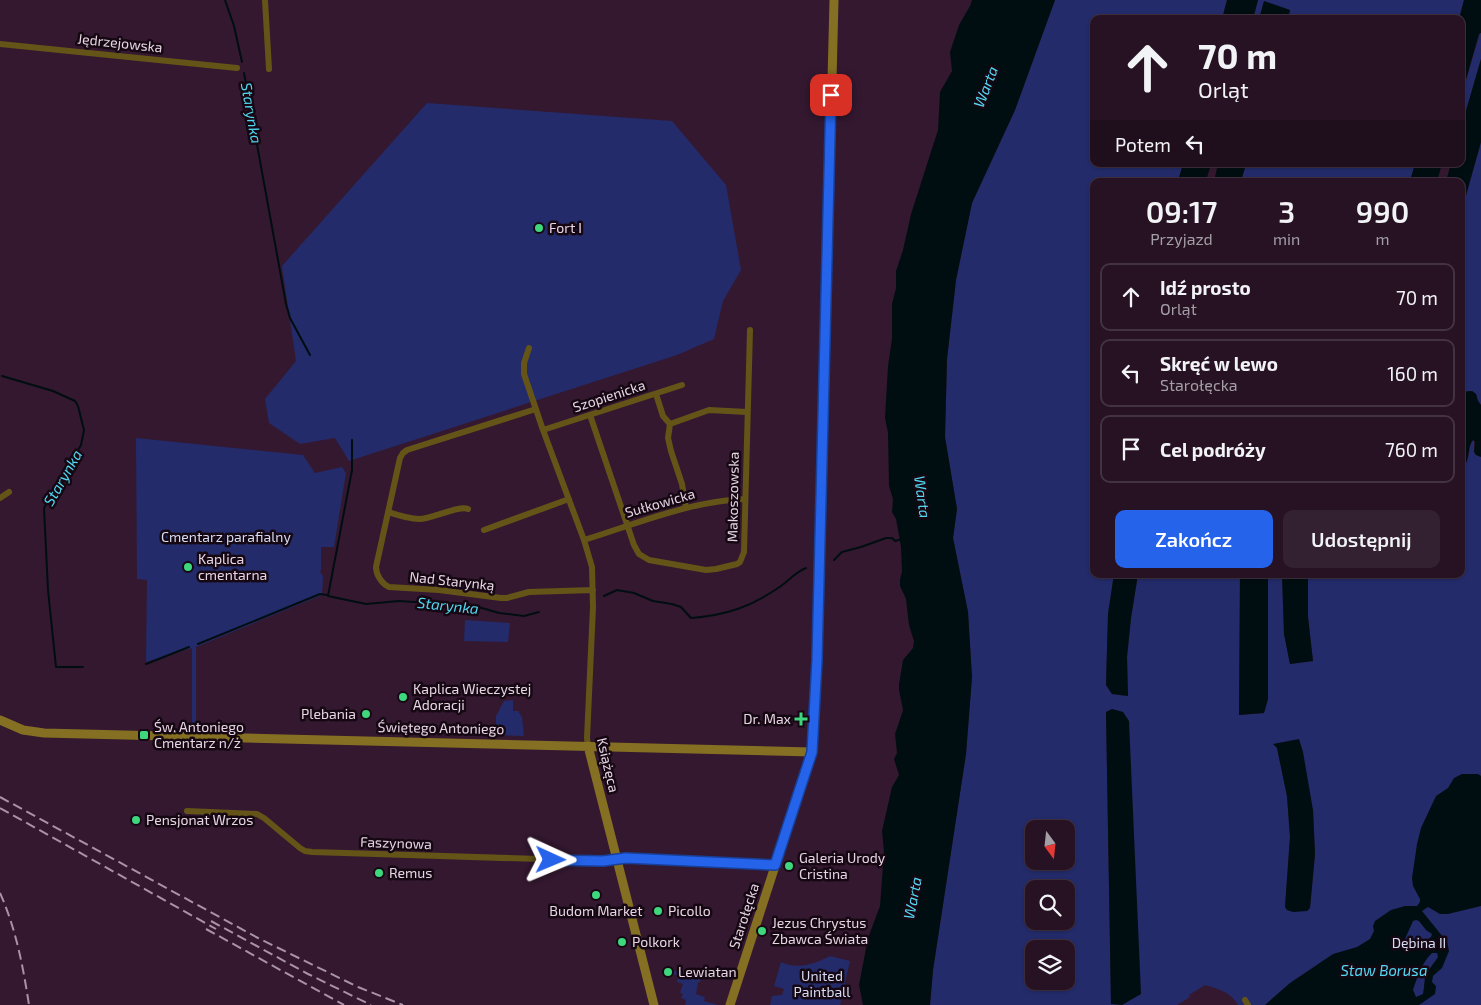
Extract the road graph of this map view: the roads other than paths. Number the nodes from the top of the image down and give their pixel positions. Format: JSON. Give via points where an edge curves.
{"nodes":[{"id":1,"x":265,"y":0,"type":"edge"},
{"id":2,"x":834,"y":0,"type":"edge"},
{"id":3,"x":0,"y":44,"type":"edge"},
{"id":4,"x":237,"y":68,"type":"dead end"},
{"id":5,"x":269,"y":69,"type":"dead end"},
{"id":6,"x":750,"y":330,"type":"dead end"},
{"id":7,"x":529,"y":348,"type":"dead end"},
{"id":8,"x":682,"y":386,"type":"dead end"},
{"id":9,"x":656,"y":394,"type":"junction"},
{"id":10,"x":536,"y":409,"type":"junction"},
{"id":11,"x":747,"y":412,"type":"junction"},
{"id":12,"x":590,"y":415,"type":"junction"},
{"id":13,"x":670,"y":424,"type":"junction"},
{"id":14,"x":543,"y":430,"type":"junction"},
{"id":15,"x":9,"y":492,"type":"dead end"},
{"id":16,"x":0,"y":498,"type":"edge"},
{"id":17,"x":569,"y":499,"type":"junction"},
{"id":18,"x":745,"y":499,"type":"junction"},
{"id":19,"x":686,"y":508,"type":"junction"},
{"id":20,"x":468,"y":509,"type":"dead end"},
{"id":21,"x":388,"y":512,"type":"junction"},
{"id":22,"x":629,"y":525,"type":"junction"},
{"id":23,"x":484,"y":530,"type":"dead end"},
{"id":24,"x":584,"y":540,"type":"junction"},
{"id":25,"x":594,"y":590,"type":"junction"},
{"id":26,"x":0,"y":720,"type":"edge"},
{"id":27,"x":591,"y":746,"type":"junction"},
{"id":28,"x":812,"y":752,"type":"junction"},
{"id":29,"x":187,"y":811,"type":"dead end"},
{"id":30,"x":617,"y":859,"type":"junction"},
{"id":31,"x":775,"y":865,"type":"junction"},
{"id":32,"x":654,"y":1005,"type":"edge"},
{"id":33,"x":730,"y":1005,"type":"edge"}],
"edges":[{"from":1,"to":5,"type":"street"},
{"from":2,"to":28,"type":"street","name":"Starołęcka","via":[[818,652]]},
{"from":3,"to":4,"type":"street","name":"Jędrzejowska"},
{"from":6,"to":11,"type":"street","name":"Makoszowska"},
{"from":7,"to":10,"type":"street","name":"Książęca","via":[[524,374]]},
{"from":8,"to":9,"type":"street","name":"Szopienicka"},
{"from":9,"to":12,"type":"street","name":"Szopienicka"},
{"from":9,"to":13,"type":"street","via":[[663,416]]},
{"from":10,"to":14,"type":"street","name":"Książęca"},
{"from":10,"to":21,"type":"street","name":"Nad Starynką","via":[[404,452]]},
{"from":11,"to":13,"type":"street","via":[[710,410]]},
{"from":11,"to":18,"type":"street","name":"Makoszowska"},
{"from":12,"to":14,"type":"street","name":"Szopienicka"},
{"from":12,"to":22,"type":"street","name":"Makoszowska"},
{"from":13,"to":19,"type":"street","via":[[668,438]]},
{"from":14,"to":17,"type":"street","name":"Książęca"},
{"from":15,"to":16,"type":"street"},
{"from":17,"to":23,"type":"street"},
{"from":17,"to":24,"type":"street","name":"Książęca"},
{"from":18,"to":19,"type":"street","name":"Sułkowicka","via":[[718,500]]},
{"from":18,"to":22,"type":"street","name":"Makoszowska","via":[[744,552],[740,562],[732,566],[706,570],[643,558],[636,550]]},
{"from":19,"to":22,"type":"street","name":"Sułkowicka"},
{"from":20,"to":21,"type":"street","via":[[462,507],[420,519]]},
{"from":21,"to":25,"type":"street","name":"Nad Starynką","via":[[376,570],[388,586],[501,598],[529,592]]},
{"from":22,"to":24,"type":"street","name":"Sułkowicka"},
{"from":24,"to":25,"type":"street","name":"Książęca","via":[[592,567]]},
{"from":25,"to":27,"type":"street","name":"Książęca","via":[[587,738]]},
{"from":26,"to":27,"type":"street","name":"Świętego Antoniego","via":[[30,732],[55,734]]},
{"from":27,"to":28,"type":"street","name":"Świętego Antoniego"},
{"from":27,"to":30,"type":"street","name":"Książęca"},
{"from":28,"to":31,"type":"street","name":"Starołęcka"},
{"from":29,"to":30,"type":"street","name":"Faszynowa","via":[[257,814],[304,851],[312,852],[518,860]]},
{"from":30,"to":31,"type":"street","name":"Faszynowa"},
{"from":30,"to":32,"type":"street","name":"Książęca"},
{"from":31,"to":33,"type":"street","name":"Starołęcka"}]}
